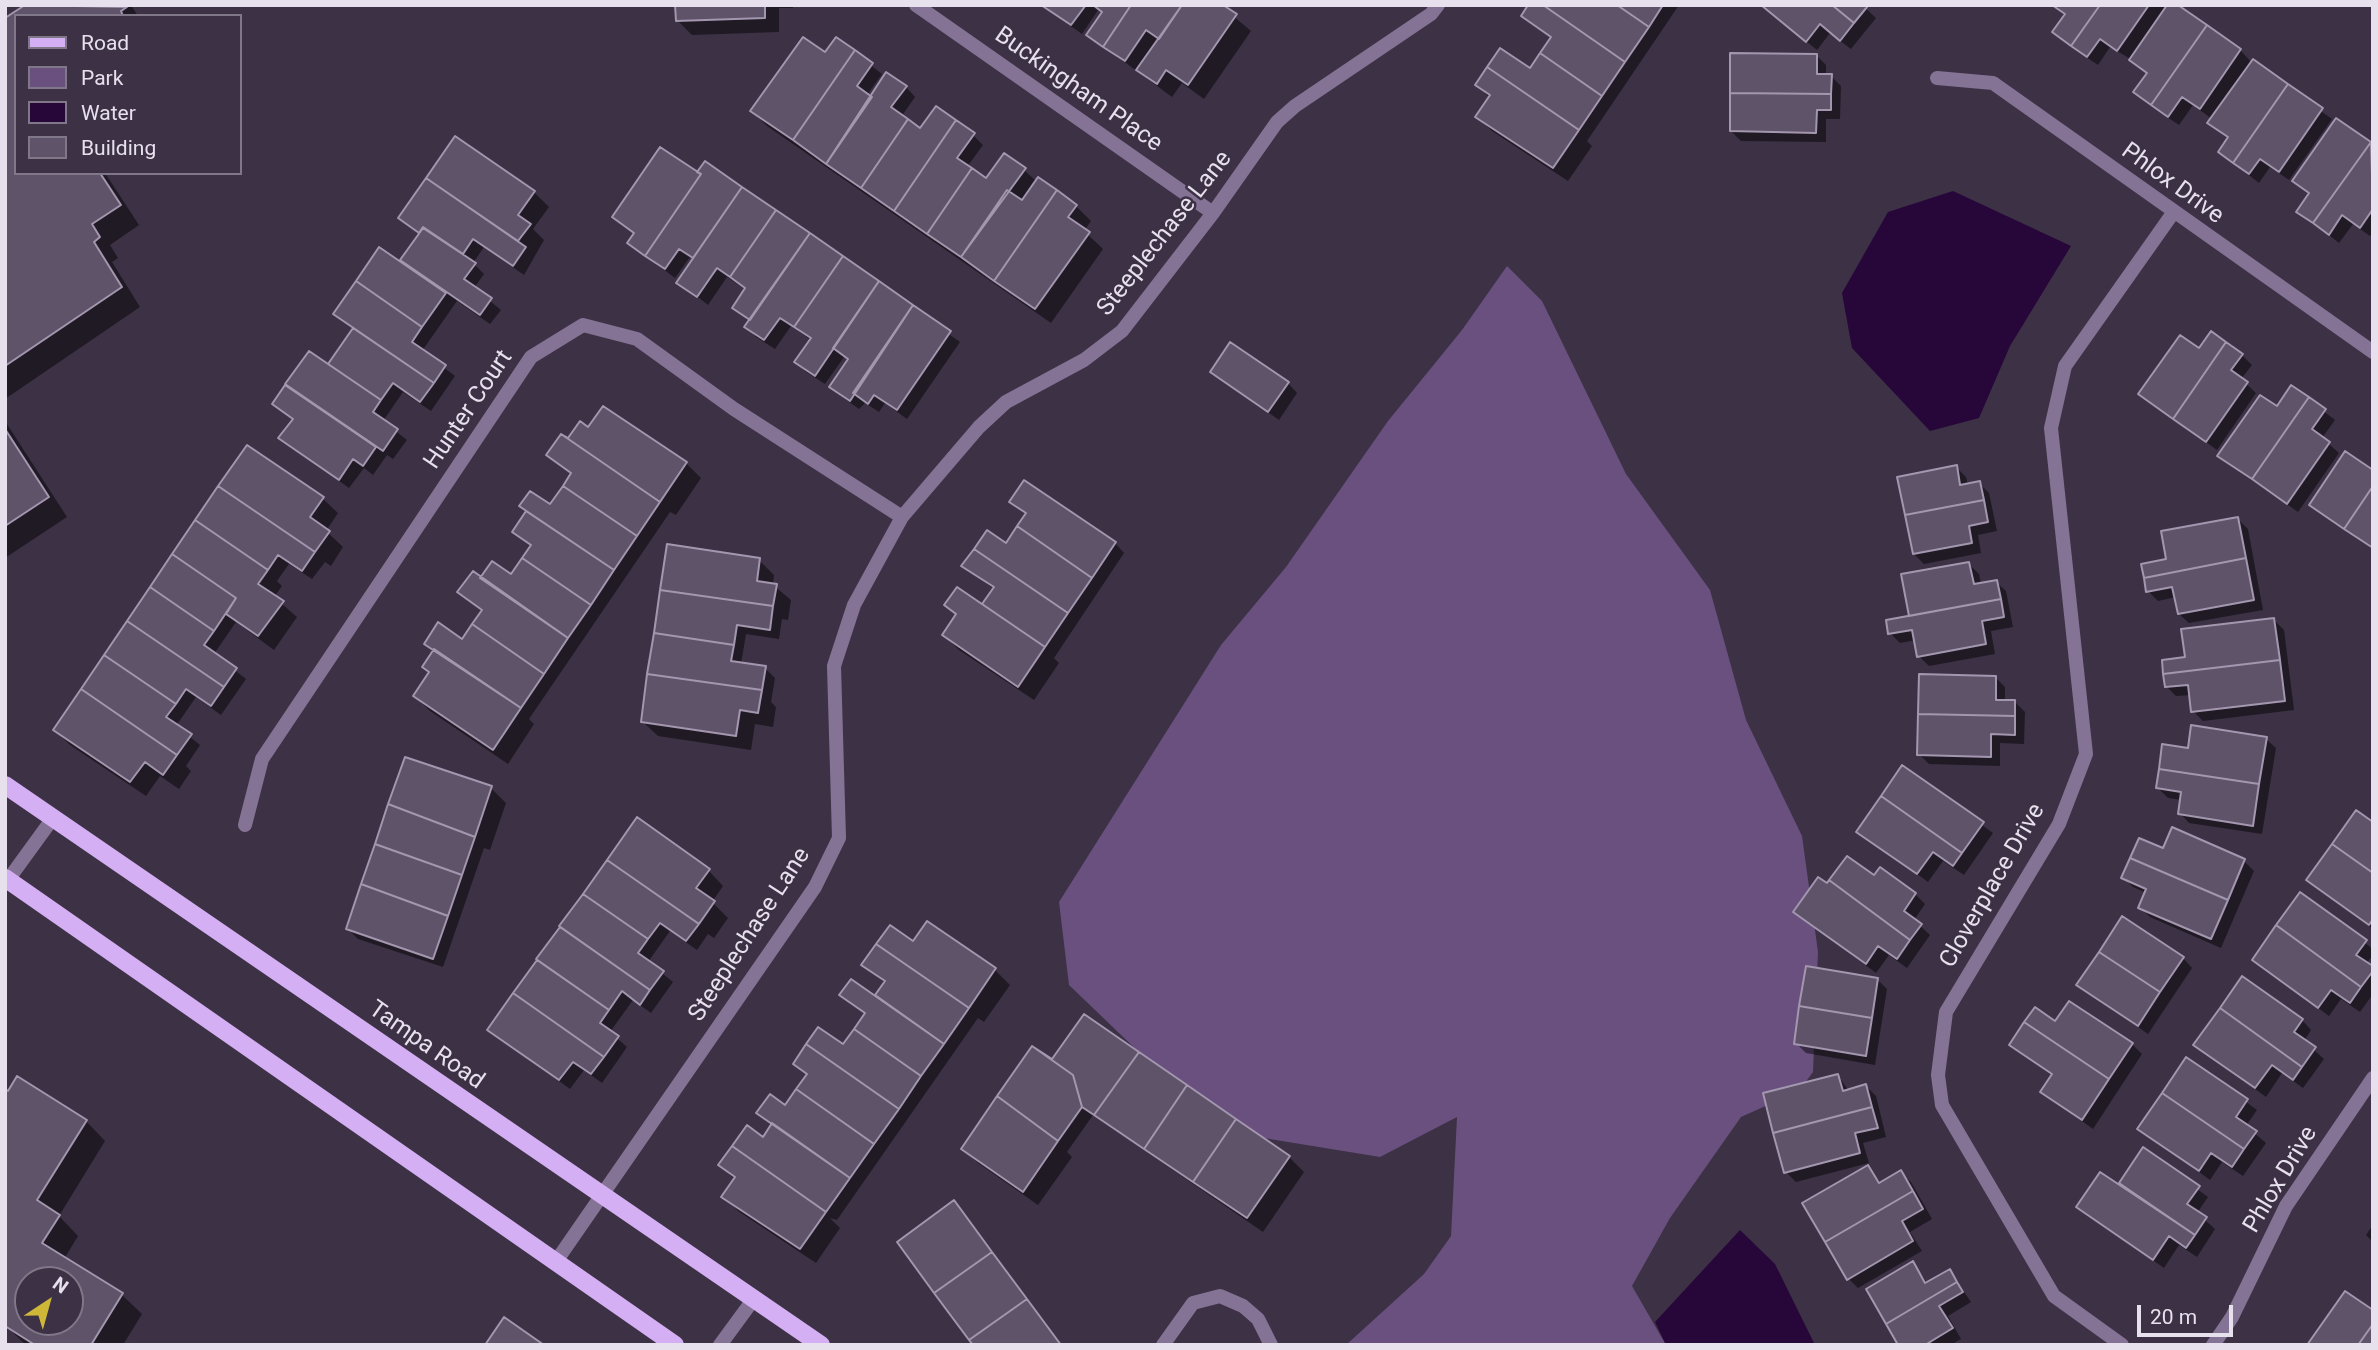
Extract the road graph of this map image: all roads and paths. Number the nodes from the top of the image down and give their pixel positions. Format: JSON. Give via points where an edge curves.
{"nodes":[{"id":1,"x":916,"y":5,"type":"edge"},
{"id":2,"x":1438,"y":5,"type":"edge"},
{"id":3,"x":1937,"y":78,"type":"dead end"},
{"id":4,"x":1213,"y":213,"type":"junction"},
{"id":5,"x":2173,"y":213,"type":"junction"},
{"id":6,"x":2373,"y":352,"type":"edge"},
{"id":7,"x":902,"y":517,"type":"junction"},
{"id":8,"x":5,"y":785,"type":"edge"},
{"id":9,"x":53,"y":818,"type":"junction"},
{"id":10,"x":245,"y":825,"type":"dead end"},
{"id":11,"x":7,"y":879,"type":"edge"},
{"id":12,"x":2373,"y":1078,"type":"edge"},
{"id":13,"x":600,"y":1196,"type":"junction"},
{"id":14,"x":557,"y":1260,"type":"junction"},
{"id":15,"x":753,"y":1300,"type":"junction"},
{"id":16,"x":675,"y":1345,"type":"edge"},
{"id":17,"x":720,"y":1345,"type":"edge"},
{"id":18,"x":821,"y":1345,"type":"edge"},
{"id":19,"x":1163,"y":1345,"type":"edge"},
{"id":20,"x":1271,"y":1345,"type":"edge"},
{"id":21,"x":2122,"y":1345,"type":"edge"},
{"id":22,"x":2213,"y":1345,"type":"edge"}],
"edges":[{"from":1,"to":4,"type":"street","name":"Buckingham Place"},
{"from":2,"to":4,"type":"street","name":"Steeplechase Lane","via":[[1277,122]]},
{"from":3,"to":5,"type":"street","name":"Phlox Drive","via":[[1993,83]]},
{"from":4,"to":7,"type":"street","name":"Steeplechase Lane","via":[[1122,331],[1084,360],[1006,402]]},
{"from":5,"to":6,"type":"street","name":"Phlox Drive"},
{"from":5,"to":21,"type":"street","name":"Cloverplace Drive","via":[[2065,366],[2051,428],[2086,754],[2059,824],[1946,1012],[1938,1074],[1942,1105],[2054,1296]]},
{"from":7,"to":10,"type":"street","name":"Hunter Court","via":[[734,409],[637,339],[583,325],[531,357],[262,758]]},
{"from":7,"to":13,"type":"street","name":"Steeplechase Lane","via":[[854,605],[834,666],[839,838],[815,887]]},
{"from":8,"to":9,"type":"main road","name":"Tampa Road"},
{"from":9,"to":11,"type":"street"},
{"from":9,"to":13,"type":"main road","name":"Tampa Road"},
{"from":11,"to":14,"type":"main road"},
{"from":12,"to":22,"type":"street","name":"Phlox Drive","via":[[2286,1206],[2232,1317]]},
{"from":13,"to":14,"type":"street","name":"Steeplechase Lane"},
{"from":13,"to":15,"type":"main road","name":"Tampa Road"},
{"from":14,"to":16,"type":"main road"},
{"from":15,"to":17,"type":"street"},
{"from":15,"to":18,"type":"main road","name":"Tampa Road"},
{"from":19,"to":20,"type":"street","via":[[1193,1303],[1220,1296],[1243,1306],[1258,1320]]}]}
